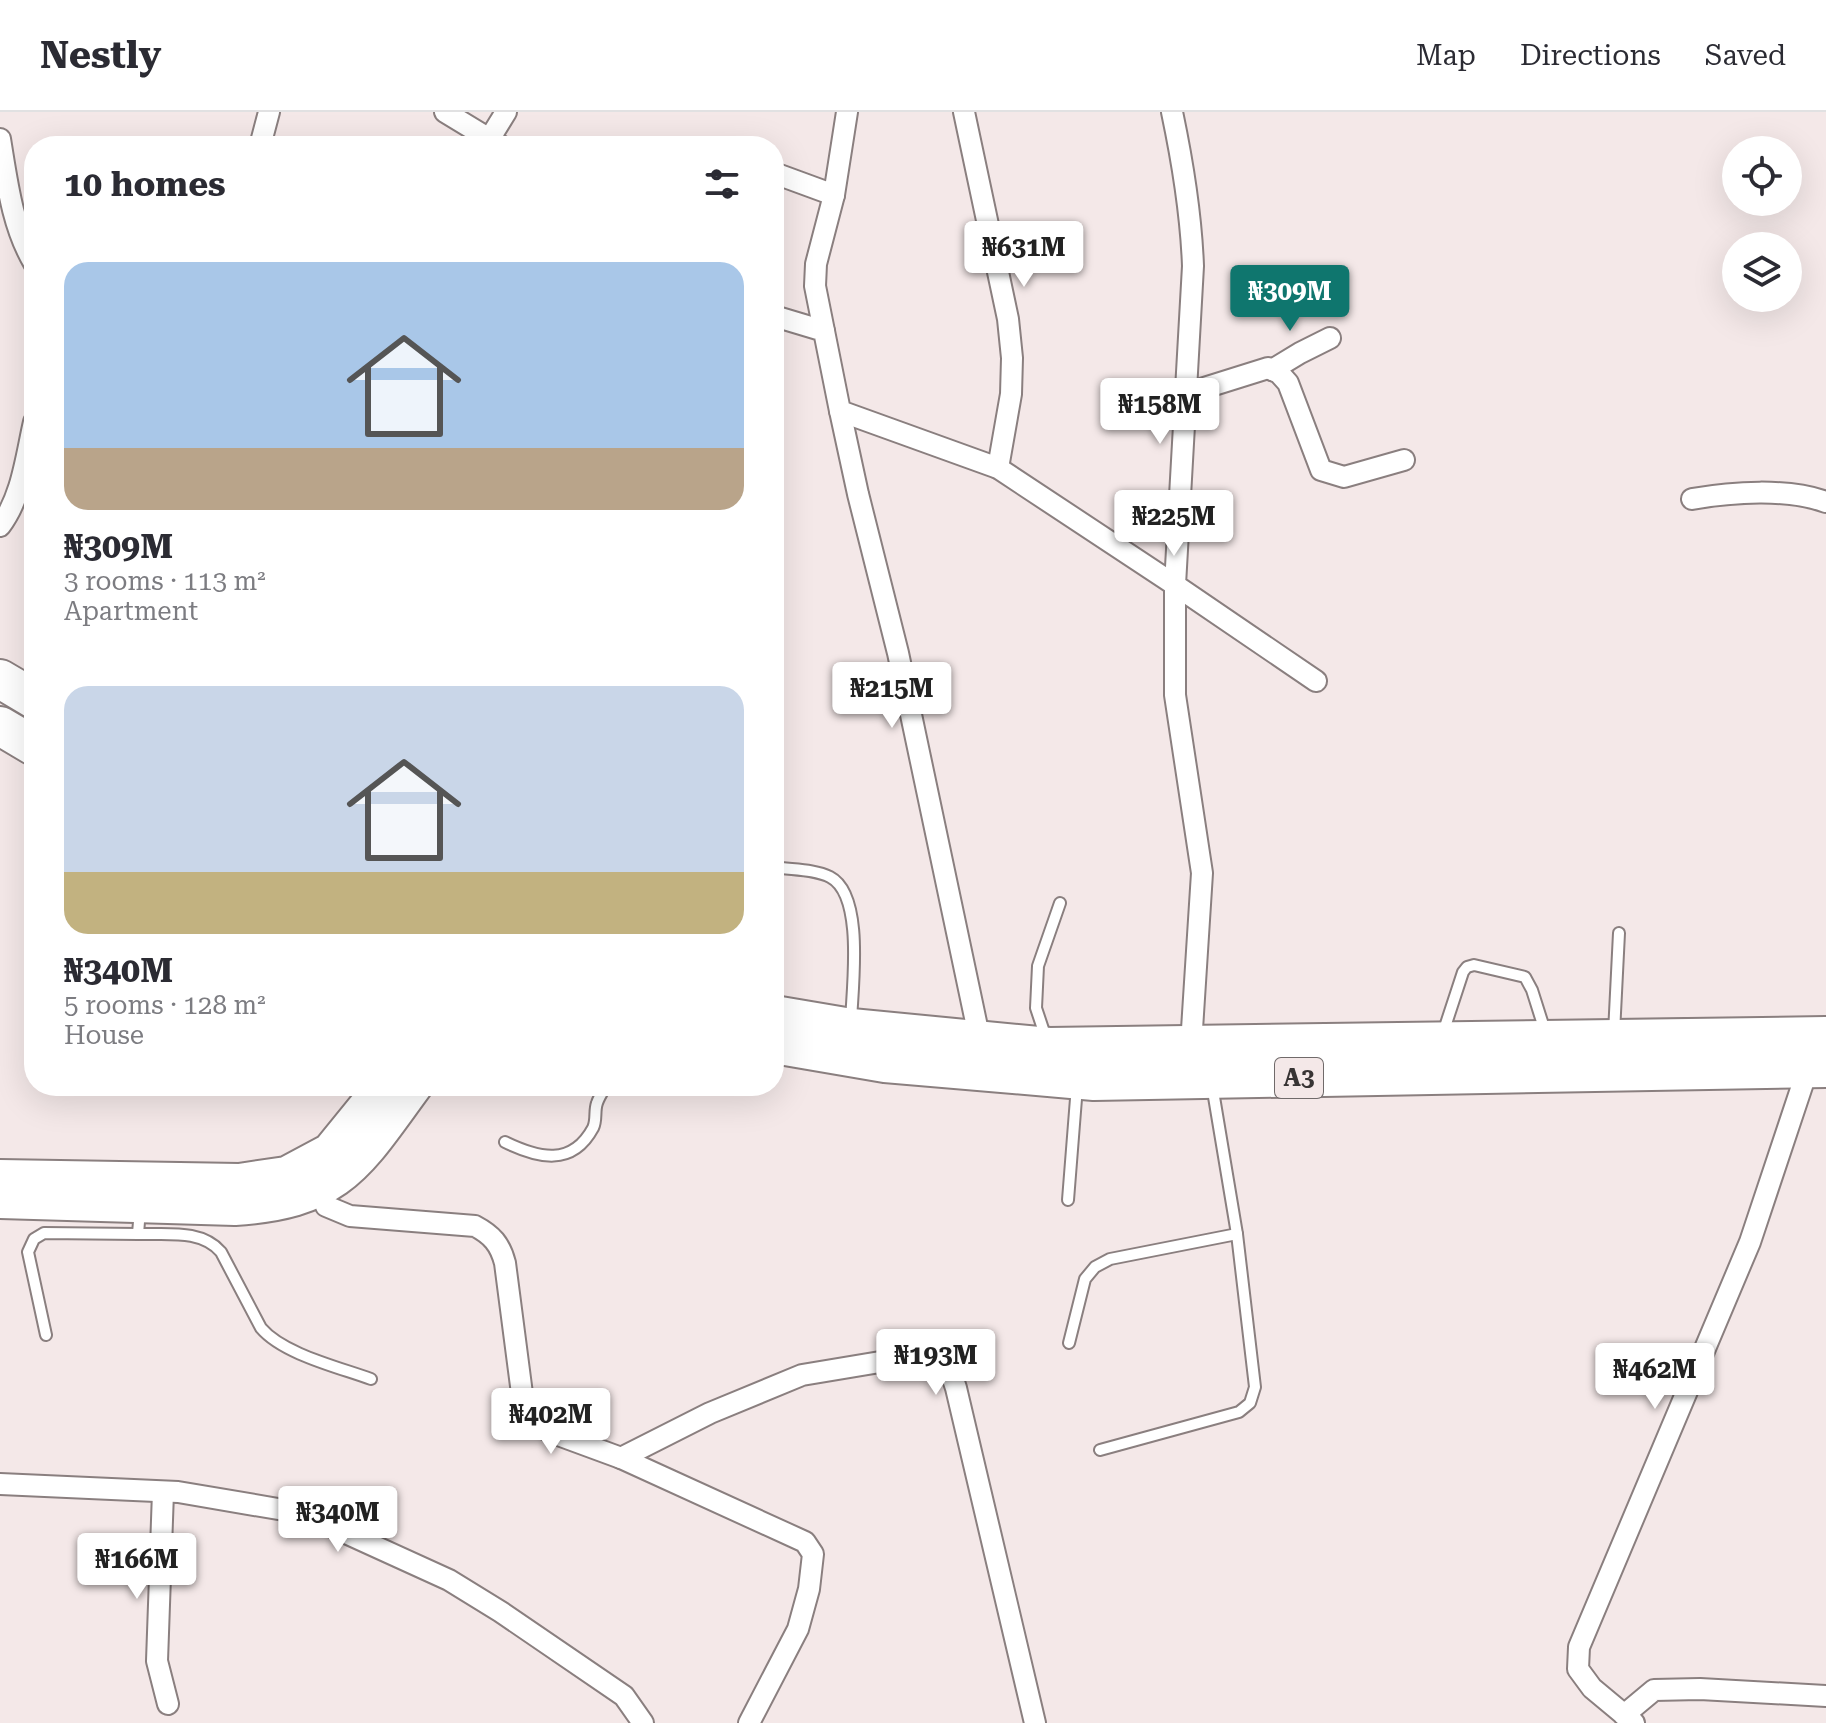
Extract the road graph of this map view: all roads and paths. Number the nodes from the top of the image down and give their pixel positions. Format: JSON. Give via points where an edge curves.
{"nodes":[{"id":1,"x":269,"y":112,"type":"edge"},
{"id":2,"x":445,"y":112,"type":"edge"},
{"id":3,"x":506,"y":112,"type":"edge"},
{"id":4,"x":847,"y":112,"type":"edge"},
{"id":5,"x":964,"y":112,"type":"edge"},
{"id":6,"x":1172,"y":112,"type":"edge"},
{"id":7,"x":263,"y":136,"type":"edge"},
{"id":8,"x":485,"y":136,"type":"edge"},
{"id":9,"x":497,"y":136,"type":"edge"},
{"id":10,"x":0,"y":139,"type":"edge"},
{"id":11,"x":784,"y":177,"type":"edge"},
{"id":12,"x":834,"y":195,"type":"junction"},
{"id":13,"x":24,"y":244,"type":"edge"},
{"id":14,"x":784,"y":319,"type":"edge"},
{"id":15,"x":824,"y":331,"type":"junction"},
{"id":16,"x":1330,"y":338,"type":"dead end"},
{"id":17,"x":1272,"y":370,"type":"junction"},
{"id":18,"x":1185,"y":394,"type":"junction"},
{"id":19,"x":840,"y":411,"type":"junction"},
{"id":20,"x":1404,"y":460,"type":"dead end"},
{"id":21,"x":24,"y":465,"type":"edge"},
{"id":22,"x":998,"y":468,"type":"junction"},
{"id":23,"x":1692,"y":499,"type":"dead end"},
{"id":24,"x":1826,"y":502,"type":"edge"},
{"id":25,"x":0,"y":526,"type":"edge"},
{"id":26,"x":1175,"y":585,"type":"junction"},
{"id":27,"x":0,"y":679,"type":"edge"},
{"id":28,"x":1316,"y":681,"type":"dead end"},
{"id":29,"x":24,"y":693,"type":"edge"},
{"id":30,"x":0,"y":726,"type":"edge"},
{"id":31,"x":24,"y":740,"type":"edge"},
{"id":32,"x":784,"y":869,"type":"edge"},
{"id":33,"x":1060,"y":903,"type":"dead end"},
{"id":34,"x":1619,"y":933,"type":"dead end"},
{"id":35,"x":784,"y":1017,"type":"edge"},
{"id":36,"x":851,"y":1028,"type":"junction"},
{"id":37,"x":1614,"y":1039,"type":"junction"},
{"id":38,"x":1441,"y":1040,"type":"junction"},
{"id":39,"x":980,"y":1041,"type":"junction"},
{"id":40,"x":1191,"y":1045,"type":"junction"},
{"id":41,"x":784,"y":1046,"type":"edge"},
{"id":42,"x":1049,"y":1047,"type":"junction"},
{"id":43,"x":1547,"y":1056,"type":"junction"},
{"id":44,"x":1820,"y":1057,"type":"edge"},
{"id":45,"x":1211,"y":1079,"type":"junction"},
{"id":46,"x":1077,"y":1080,"type":"junction"},
{"id":47,"x":373,"y":1096,"type":"edge"},
{"id":48,"x":409,"y":1096,"type":"edge"},
{"id":49,"x":600,"y":1096,"type":"edge"},
{"id":50,"x":505,"y":1142,"type":"dead end"},
{"id":51,"x":0,"y":1176,"type":"edge"},
{"id":52,"x":321,"y":1191,"type":"junction"},
{"id":53,"x":1068,"y":1200,"type":"dead end"},
{"id":54,"x":0,"y":1202,"type":"edge"},
{"id":55,"x":139,"y":1221,"type":"junction"},
{"id":56,"x":1237,"y":1234,"type":"junction"},
{"id":57,"x":46,"y":1335,"type":"dead end"},
{"id":58,"x":1069,"y":1343,"type":"dead end"},
{"id":59,"x":371,"y":1379,"type":"dead end"},
{"id":60,"x":1100,"y":1450,"type":"dead end"},
{"id":61,"x":621,"y":1458,"type":"junction"},
{"id":62,"x":0,"y":1484,"type":"edge"},
{"id":63,"x":163,"y":1492,"type":"junction"},
{"id":64,"x":1826,"y":1696,"type":"edge"},
{"id":65,"x":168,"y":1704,"type":"dead end"},
{"id":66,"x":1629,"y":1719,"type":"edge"},
{"id":67,"x":643,"y":1723,"type":"edge"},
{"id":68,"x":749,"y":1723,"type":"edge"},
{"id":69,"x":1035,"y":1723,"type":"edge"}],
"edges":[{"from":1,"to":7,"type":"street"},
{"from":2,"to":8,"type":"street"},
{"from":3,"to":9,"type":"street"},
{"from":4,"to":12,"type":"street"},
{"from":5,"to":22,"type":"street","via":[[1012,358]]},
{"from":6,"to":18,"type":"street","via":[[1191,220]]},
{"from":10,"to":13,"type":"street"},
{"from":11,"to":12,"type":"street"},
{"from":12,"to":15,"type":"street","via":[[816,264]]},
{"from":14,"to":15,"type":"street"},
{"from":15,"to":19,"type":"street"},
{"from":16,"to":17,"type":"street"},
{"from":17,"to":18,"type":"street"},
{"from":17,"to":20,"type":"street","via":[[1288,383],[1321,470],[1344,477]]},
{"from":18,"to":26,"type":"street"},
{"from":19,"to":22,"type":"street"},
{"from":19,"to":39,"type":"street","via":[[898,653]]},
{"from":21,"to":25,"type":"street","via":[[11,510]]},
{"from":22,"to":26,"type":"street"},
{"from":23,"to":24,"type":"street","via":[[1763,493]]},
{"from":26,"to":28,"type":"street"},
{"from":26,"to":40,"type":"street","via":[[1175,695],[1202,873]]},
{"from":27,"to":29,"type":"highway"},
{"from":30,"to":31,"type":"highway"},
{"from":32,"to":36,"type":"lane","via":[[833,879],[843,891],[854,925]]},
{"from":33,"to":42,"type":"lane","via":[[1038,966],[1036,1008]]},
{"from":34,"to":37,"type":"lane"},
{"from":35,"to":36,"type":"highway","number":"A3"},
{"from":36,"to":39,"type":"highway","number":"A3"},
{"from":37,"to":43,"type":"highway","number":"A3"},
{"from":37,"to":44,"type":"highway","number":"A3"},
{"from":38,"to":40,"type":"highway","number":"A3"},
{"from":38,"to":43,"type":"highway","number":"A3"},
{"from":38,"to":43,"type":"lane","via":[[1463,972],[1474,965],[1525,977]]},
{"from":39,"to":42,"type":"highway","number":"A3"},
{"from":40,"to":42,"type":"highway","number":"A3"},
{"from":41,"to":46,"type":"highway","number":"A3","via":[[885,1063]]},
{"from":43,"to":44,"type":"highway","number":"A3"},
{"from":43,"to":45,"type":"highway","number":"A3"},
{"from":44,"to":66,"type":"street","via":[[1750,1242],[1579,1647],[1578,1669]]},
{"from":45,"to":46,"type":"highway","number":"A3"},
{"from":45,"to":56,"type":"lane"},
{"from":46,"to":53,"type":"lane"},
{"from":47,"to":51,"type":"main road","via":[[329,1150],[286,1173],[239,1180]]},
{"from":48,"to":52,"type":"main road","via":[[365,1155]]},
{"from":49,"to":50,"type":"lane","via":[[594,1125],[580,1145],[556,1157],[531,1155]]},
{"from":52,"to":55,"type":"main road","via":[[269,1206]]},
{"from":52,"to":61,"type":"street","via":[[326,1206],[350,1216],[475,1226],[490,1234],[505,1263],[524,1409],[531,1422]]},
{"from":54,"to":55,"type":"main road"},
{"from":55,"to":57,"type":"lane","via":[[44,1233],[34,1239],[28,1252]]},
{"from":55,"to":59,"type":"lane","via":[[212,1242],[268,1336]]},
{"from":56,"to":58,"type":"lane","via":[[1110,1259],[1095,1267],[1085,1279]]},
{"from":56,"to":60,"type":"lane","via":[[1255,1387],[1250,1403],[1239,1412]]},
{"from":61,"to":68,"type":"street","via":[[805,1542],[813,1554],[805,1611]]},
{"from":61,"to":69,"type":"street","via":[[802,1375],[922,1355],[941,1357],[956,1388]]},
{"from":62,"to":63,"type":"street"},
{"from":63,"to":65,"type":"street","via":[[157,1661]]},
{"from":63,"to":67,"type":"street","via":[[284,1510],[449,1580],[624,1696]]},
{"from":64,"to":66,"type":"street","via":[[1654,1690]]}]}
